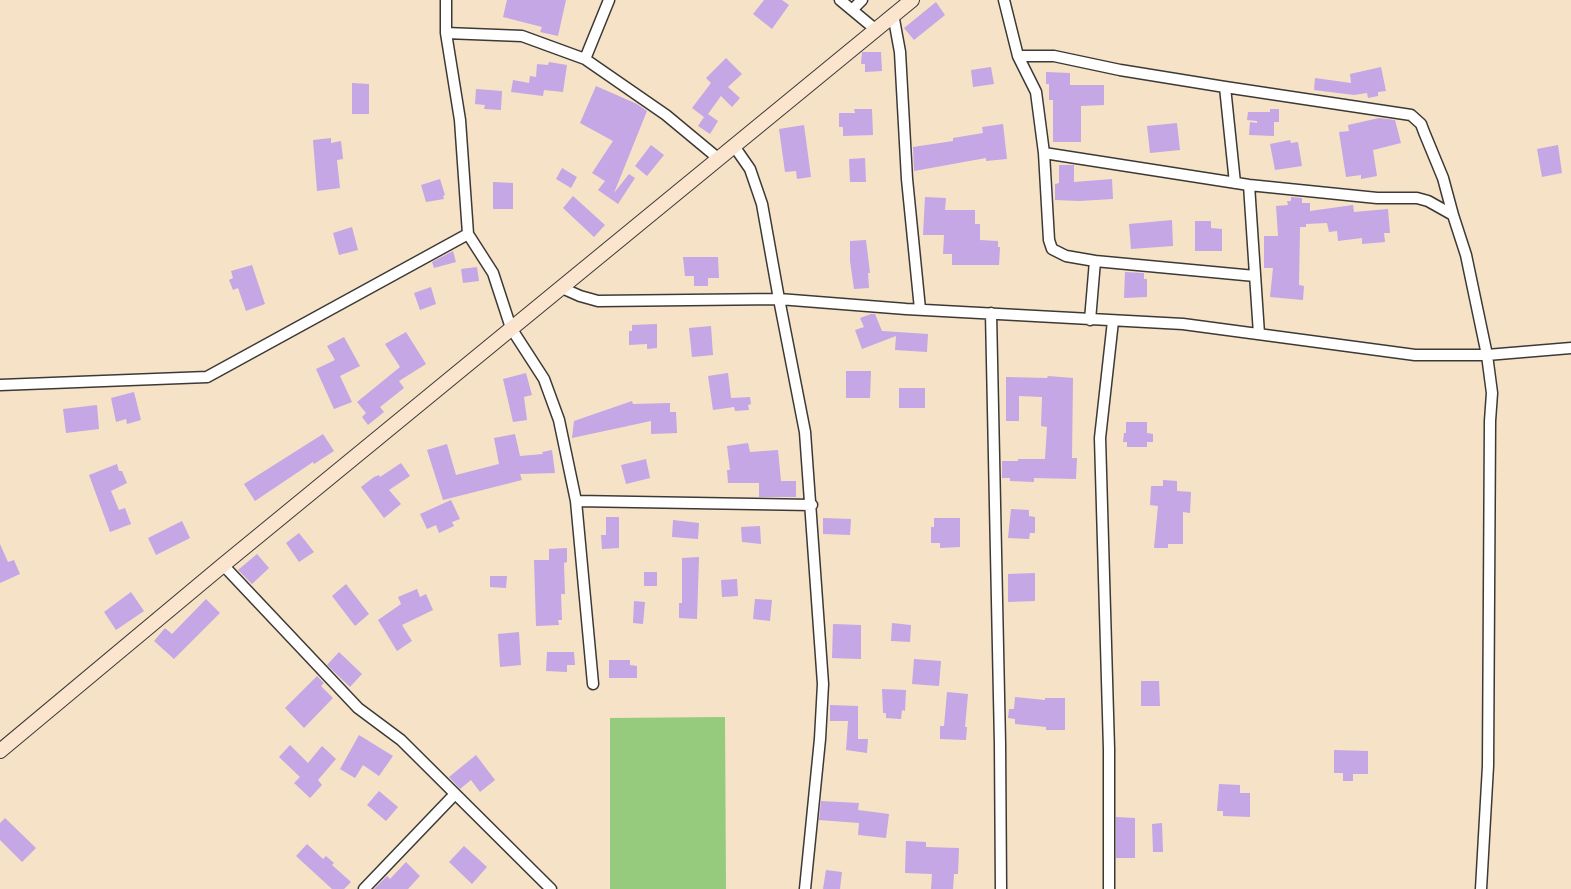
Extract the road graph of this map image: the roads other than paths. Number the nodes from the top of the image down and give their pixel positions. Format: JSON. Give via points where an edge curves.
{"nodes":[{"id":1,"x":446,"y":0,"type":"edge"},
{"id":2,"x":609,"y":0,"type":"edge"},
{"id":3,"x":840,"y":0,"type":"edge"},
{"id":4,"x":862,"y":0,"type":"edge"},
{"id":5,"x":912,"y":0,"type":"edge"},
{"id":6,"x":1004,"y":0,"type":"edge"},
{"id":7,"x":852,"y":10,"type":"junction"},
{"id":8,"x":893,"y":14,"type":"junction"},
{"id":9,"x":874,"y":29,"type":"junction"},
{"id":10,"x":446,"y":33,"type":"junction"},
{"id":11,"x":1018,"y":56,"type":"junction"},
{"id":12,"x":585,"y":59,"type":"junction"},
{"id":13,"x":1225,"y":87,"type":"junction"},
{"id":14,"x":734,"y":146,"type":"junction"},
{"id":15,"x":1044,"y":153,"type":"junction"},
{"id":16,"x":719,"y":159,"type":"junction"},
{"id":17,"x":1235,"y":183,"type":"junction"},
{"id":18,"x":1249,"y":185,"type":"junction"},
{"id":19,"x":1453,"y":215,"type":"junction"},
{"id":20,"x":468,"y":234,"type":"junction"},
{"id":21,"x":1095,"y":261,"type":"junction"},
{"id":22,"x":1255,"y":276,"type":"junction"},
{"id":23,"x":562,"y":288,"type":"junction"},
{"id":24,"x":778,"y":299,"type":"junction"},
{"id":25,"x":920,"y":309,"type":"junction"},
{"id":26,"x":991,"y":313,"type":"junction"},
{"id":27,"x":1090,"y":320,"type":"junction"},
{"id":28,"x":1113,"y":321,"type":"junction"},
{"id":29,"x":511,"y":328,"type":"junction"},
{"id":30,"x":1259,"y":334,"type":"junction"},
{"id":31,"x":1571,"y":348,"type":"edge"},
{"id":32,"x":1487,"y":355,"type":"junction"},
{"id":33,"x":0,"y":385,"type":"edge"},
{"id":34,"x":576,"y":501,"type":"junction"},
{"id":35,"x":812,"y":505,"type":"junction"},
{"id":36,"x":223,"y":565,"type":"junction"},
{"id":37,"x":593,"y":684,"type":"dead end"},
{"id":38,"x":0,"y":751,"type":"edge"},
{"id":39,"x":455,"y":794,"type":"junction"},
{"id":40,"x":364,"y":889,"type":"edge"},
{"id":41,"x":551,"y":889,"type":"edge"},
{"id":42,"x":805,"y":889,"type":"edge"},
{"id":43,"x":1000,"y":889,"type":"edge"},
{"id":44,"x":1109,"y":889,"type":"edge"},
{"id":45,"x":1481,"y":889,"type":"edge"}],
"edges":[{"from":1,"to":10,"type":"street"},
{"from":2,"to":12,"type":"street"},
{"from":3,"to":7,"type":"street"},
{"from":4,"to":7,"type":"street"},
{"from":5,"to":8,"type":"main road"},
{"from":6,"to":11,"type":"street"},
{"from":7,"to":9,"type":"street"},
{"from":8,"to":9,"type":"main road"},
{"from":8,"to":25,"type":"street","via":[[900,52]]},
{"from":9,"to":14,"type":"main road"},
{"from":10,"to":12,"type":"street","via":[[522,36]]},
{"from":10,"to":20,"type":"street","via":[[460,120]]},
{"from":11,"to":13,"type":"street","via":[[1054,56]]},
{"from":11,"to":15,"type":"street","via":[[1036,92]]},
{"from":12,"to":16,"type":"street","via":[[666,115]]},
{"from":13,"to":17,"type":"street"},
{"from":13,"to":19,"type":"street","via":[[1411,115],[1421,124]]},
{"from":14,"to":16,"type":"main road"},
{"from":14,"to":24,"type":"street","via":[[750,169],[762,204]]},
{"from":15,"to":17,"type":"street"},
{"from":15,"to":21,"type":"street","via":[[1052,249]]},
{"from":16,"to":23,"type":"main road"},
{"from":17,"to":18,"type":"street"},
{"from":18,"to":19,"type":"street","via":[[1377,198],[1417,198]]},
{"from":18,"to":22,"type":"street"},
{"from":19,"to":32,"type":"street","via":[[1466,255]]},
{"from":20,"to":29,"type":"street","via":[[494,273]]},
{"from":20,"to":33,"type":"street","via":[[207,377]]},
{"from":21,"to":22,"type":"street"},
{"from":21,"to":27,"type":"street"},
{"from":22,"to":30,"type":"street"},
{"from":23,"to":24,"type":"street","via":[[598,301]]},
{"from":23,"to":29,"type":"main road"},
{"from":24,"to":25,"type":"street"},
{"from":24,"to":35,"type":"street","via":[[805,432]]},
{"from":25,"to":26,"type":"street"},
{"from":26,"to":27,"type":"street"},
{"from":26,"to":43,"type":"street"},
{"from":27,"to":28,"type":"street"},
{"from":28,"to":30,"type":"street","via":[[1183,324]]},
{"from":28,"to":44,"type":"street","via":[[1100,438]]},
{"from":29,"to":34,"type":"street","via":[[544,379],[559,420]]},
{"from":29,"to":36,"type":"main road"},
{"from":30,"to":32,"type":"street","via":[[1415,355]]},
{"from":31,"to":32,"type":"street"},
{"from":32,"to":45,"type":"street","via":[[1492,393],[1488,754]]},
{"from":34,"to":35,"type":"street"},
{"from":34,"to":37,"type":"street"},
{"from":35,"to":42,"type":"street","via":[[823,684]]},
{"from":36,"to":38,"type":"main road"},
{"from":36,"to":39,"type":"street","via":[[358,708],[401,740]]},
{"from":39,"to":40,"type":"street"},
{"from":39,"to":41,"type":"street"}]}
